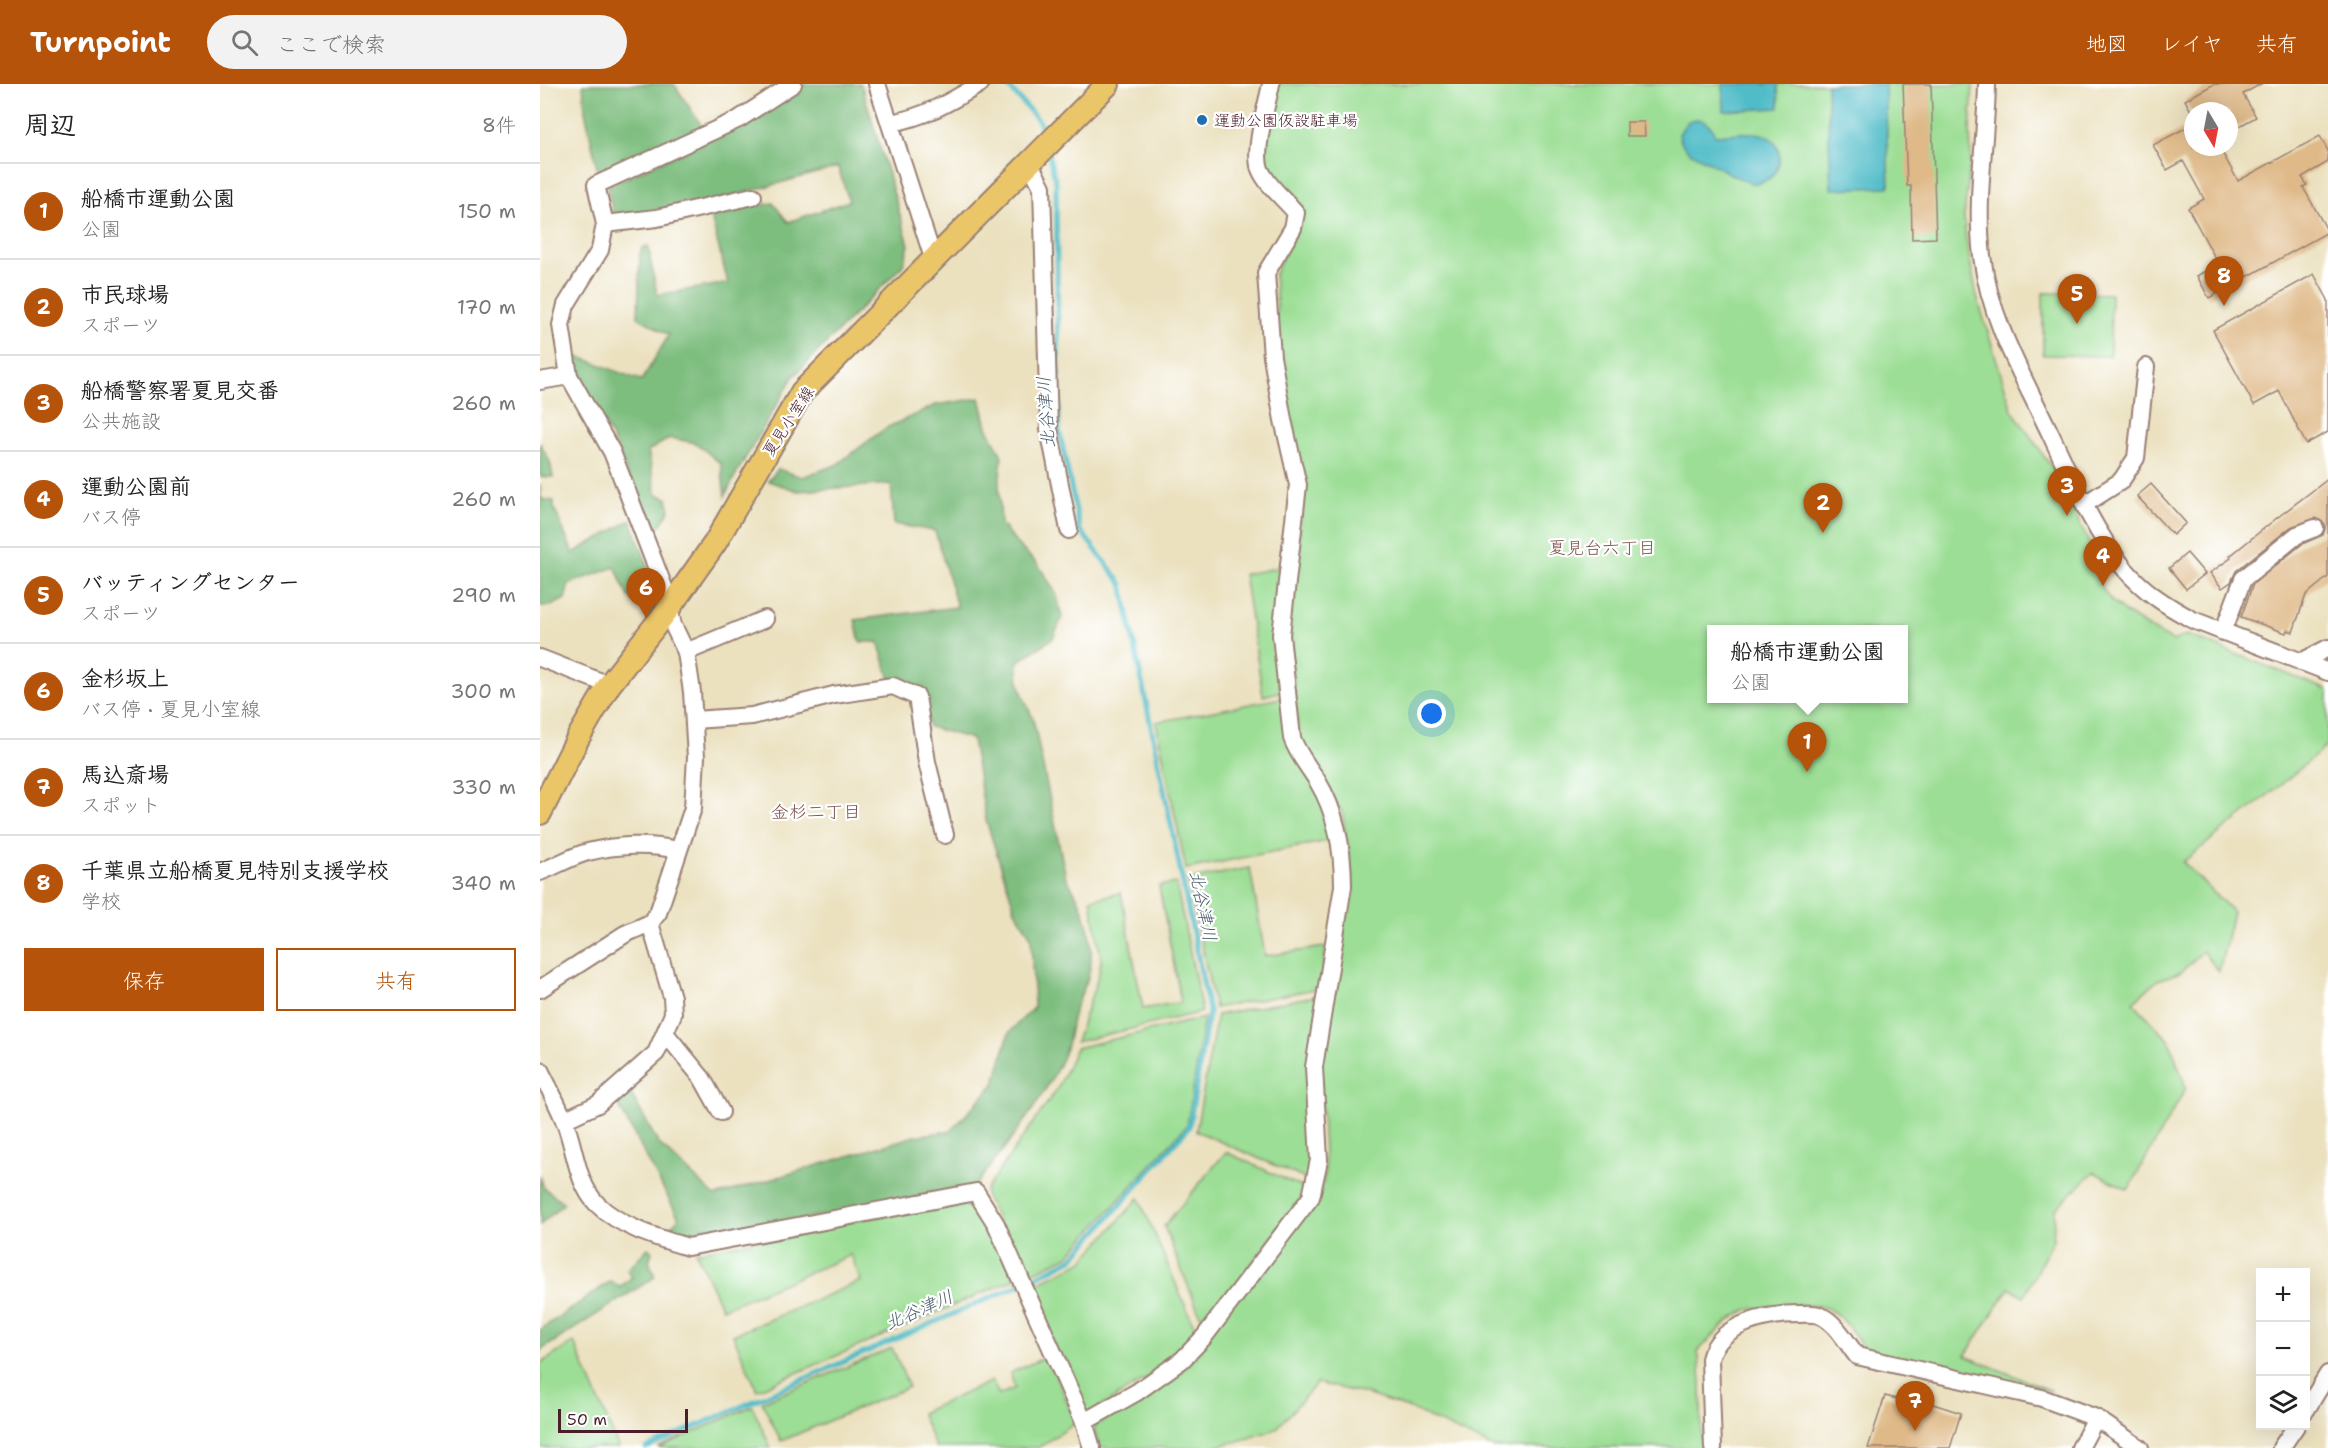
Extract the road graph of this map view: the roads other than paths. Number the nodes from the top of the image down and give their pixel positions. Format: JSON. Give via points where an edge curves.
{"nodes":[{"id":1,"x":793,"y":84,"type":"edge"},
{"id":2,"x":877,"y":84,"type":"edge"},
{"id":3,"x":980,"y":84,"type":"edge"},
{"id":4,"x":1108,"y":84,"type":"edge"},
{"id":5,"x":1270,"y":84,"type":"edge"},
{"id":6,"x":1987,"y":84,"type":"edge"},
{"id":7,"x":890,"y":123,"type":"junction"},
{"id":8,"x":1040,"y":151,"type":"junction"},
{"id":9,"x":753,"y":196,"type":"dead end"},
{"id":10,"x":606,"y":224,"type":"junction"},
{"id":11,"x":933,"y":258,"type":"junction"},
{"id":12,"x":2146,"y":367,"type":"dead end"},
{"id":13,"x":569,"y":376,"type":"junction"},
{"id":14,"x":540,"y":381,"type":"edge"},
{"id":15,"x":2085,"y":504,"type":"junction"},
{"id":16,"x":2314,"y":528,"type":"dead end"},
{"id":17,"x":1069,"y":530,"type":"dead end"},
{"id":18,"x":669,"y":608,"type":"junction"},
{"id":19,"x":765,"y":618,"type":"dead end"},
{"id":20,"x":2223,"y":632,"type":"junction"},
{"id":21,"x":2328,"y":648,"type":"edge"},
{"id":22,"x":686,"y":652,"type":"junction"},
{"id":23,"x":540,"y":658,"type":"edge"},
{"id":24,"x":2301,"y":662,"type":"junction"},
{"id":25,"x":2328,"y":672,"type":"edge"},
{"id":26,"x":609,"y":685,"type":"junction"},
{"id":27,"x":694,"y":720,"type":"junction"},
{"id":28,"x":540,"y":813,"type":"edge"},
{"id":29,"x":945,"y":835,"type":"dead end"},
{"id":30,"x":677,"y":850,"type":"junction"},
{"id":31,"x":540,"y":872,"type":"edge"},
{"id":32,"x":650,"y":923,"type":"junction"},
{"id":33,"x":540,"y":989,"type":"edge"},
{"id":34,"x":665,"y":1033,"type":"junction"},
{"id":35,"x":540,"y":1070,"type":"edge"},
{"id":36,"x":722,"y":1112,"type":"dead end"},
{"id":37,"x":564,"y":1120,"type":"junction"},
{"id":38,"x":2328,"y":1374,"type":"edge"},
{"id":39,"x":2310,"y":1403,"type":"edge"},
{"id":40,"x":2096,"y":1418,"type":"junction"},
{"id":41,"x":1084,"y":1422,"type":"junction"},
{"id":42,"x":2293,"y":1430,"type":"edge"},
{"id":43,"x":1092,"y":1448,"type":"edge"},
{"id":44,"x":1713,"y":1448,"type":"edge"},
{"id":45,"x":2080,"y":1448,"type":"edge"},
{"id":46,"x":2140,"y":1448,"type":"edge"},
{"id":47,"x":2282,"y":1448,"type":"edge"}],
"edges":[{"from":1,"to":10,"type":"street","via":[[739,119],[596,185]]},
{"from":2,"to":7,"type":"street"},
{"from":3,"to":7,"type":"street","via":[[951,102],[906,121]]},
{"from":4,"to":8,"type":"main road","name":"夏見小室線"},
{"from":5,"to":41,"type":"street","via":[[1259,167],[1296,213],[1293,228],[1266,273],[1272,357],[1298,486],[1281,635],[1292,738],[1333,809],[1343,862],[1343,886],[1314,1067],[1319,1160],[1311,1197],[1204,1337],[1163,1374]]},
{"from":6,"to":15,"type":"street","via":[[1981,216],[1987,285],[2012,354]]},
{"from":7,"to":11,"type":"street"},
{"from":8,"to":11,"type":"main road","name":"夏見小室線"},
{"from":8,"to":17,"type":"street","via":[[1049,429]]},
{"from":9,"to":10,"type":"street","via":[[657,218]]},
{"from":10,"to":13,"type":"street","via":[[600,250],[566,305],[561,325]]},
{"from":11,"to":18,"type":"main road","name":"夏見小室線","via":[[802,392],[715,543]]},
{"from":12,"to":15,"type":"street","via":[[2136,458],[2121,481]]},
{"from":13,"to":14,"type":"street"},
{"from":13,"to":18,"type":"street","via":[[612,452]]},
{"from":15,"to":20,"type":"street","via":[[2101,536],[2149,594],[2193,620]]},
{"from":16,"to":20,"type":"street","via":[[2297,535],[2243,579]]},
{"from":18,"to":22,"type":"street"},
{"from":18,"to":26,"type":"main road","name":"夏見小室線"},
{"from":19,"to":22,"type":"street"},
{"from":20,"to":24,"type":"street"},
{"from":21,"to":24,"type":"street"},
{"from":22,"to":27,"type":"street"},
{"from":23,"to":26,"type":"street"},
{"from":24,"to":25,"type":"street"},
{"from":26,"to":28,"type":"main road","name":"夏見小室線"},
{"from":27,"to":29,"type":"street","via":[[752,716],[834,695],[893,686],[917,697],[927,762]]},
{"from":27,"to":30,"type":"street","via":[[693,808]]},
{"from":30,"to":31,"type":"street","via":[[646,846],[586,852]]},
{"from":30,"to":32,"type":"street","via":[[658,913]]},
{"from":32,"to":33,"type":"street","via":[[625,934]]},
{"from":32,"to":34,"type":"street","via":[[672,997],[673,1014]]},
{"from":34,"to":36,"type":"street","via":[[702,1078]]},
{"from":34,"to":37,"type":"street","via":[[656,1053],[598,1104]]},
{"from":35,"to":37,"type":"street"},
{"from":37,"to":41,"type":"street","via":[[582,1178],[598,1204],[648,1235],[688,1247],[976,1192],[996,1224]]},
{"from":38,"to":39,"type":"street"},
{"from":40,"to":44,"type":"street","via":[[2042,1398],[1857,1356],[1831,1322],[1817,1315],[1790,1314],[1750,1320],[1712,1350]]},
{"from":40,"to":45,"type":"street"},
{"from":40,"to":46,"type":"street"},
{"from":41,"to":43,"type":"street"},
{"from":42,"to":47,"type":"street"}]}
